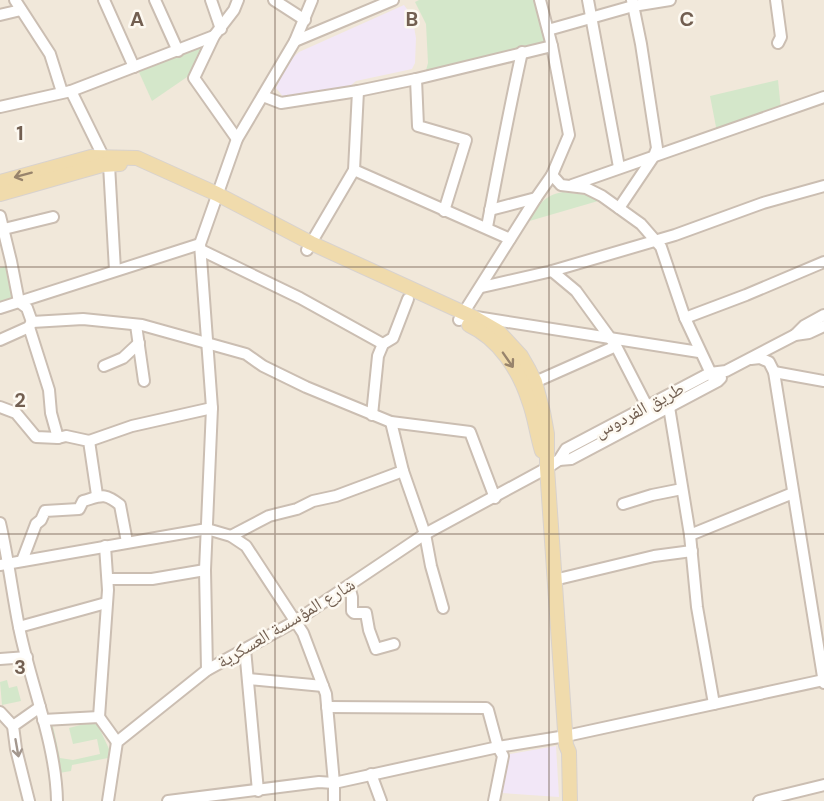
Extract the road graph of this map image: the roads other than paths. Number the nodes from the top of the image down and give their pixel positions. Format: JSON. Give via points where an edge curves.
{"nodes":[{"id":1,"x":15,"y":0,"type":"edge"},
{"id":2,"x":104,"y":0,"type":"edge"},
{"id":3,"x":155,"y":0,"type":"edge"},
{"id":4,"x":211,"y":0,"type":"edge"},
{"id":5,"x":238,"y":0,"type":"edge"},
{"id":6,"x":274,"y":0,"type":"edge"},
{"id":7,"x":312,"y":0,"type":"edge"},
{"id":8,"x":393,"y":0,"type":"edge"},
{"id":9,"x":540,"y":0,"type":"edge"},
{"id":10,"x":588,"y":0,"type":"edge"},
{"id":11,"x":670,"y":0,"type":"edge"},
{"id":12,"x":776,"y":0,"type":"edge"},
{"id":13,"x":632,"y":3,"type":"edge"},
{"id":14,"x":21,"y":10,"type":"junction"},
{"id":15,"x":0,"y":15,"type":"edge"},
{"id":16,"x":592,"y":17,"type":"junction"},
{"id":17,"x":305,"y":20,"type":"junction"},
{"id":18,"x":548,"y":30,"type":"junction"},
{"id":19,"x":218,"y":32,"type":"junction"},
{"id":20,"x":295,"y":41,"type":"junction"},
{"id":21,"x":778,"y":43,"type":"dead end"},
{"id":22,"x":552,"y":46,"type":"junction"},
{"id":23,"x":178,"y":51,"type":"junction"},
{"id":24,"x":522,"y":52,"type":"junction"},
{"id":25,"x":134,"y":67,"type":"junction"},
{"id":26,"x":416,"y":79,"type":"junction"},
{"id":27,"x":358,"y":91,"type":"junction"},
{"id":28,"x":67,"y":92,"type":"junction"},
{"id":29,"x":263,"y":96,"type":"junction"},
{"id":30,"x":824,"y":97,"type":"edge"},
{"id":31,"x":0,"y":107,"type":"edge"},
{"id":32,"x":237,"y":139,"type":"junction"},
{"id":33,"x":654,"y":156,"type":"junction"},
{"id":34,"x":106,"y":160,"type":"junction"},
{"id":35,"x":619,"y":167,"type":"junction"},
{"id":36,"x":354,"y":171,"type":"junction"},
{"id":37,"x":552,"y":175,"type":"junction"},
{"id":38,"x":0,"y":182,"type":"edge"},
{"id":39,"x":571,"y":185,"type":"junction"},
{"id":40,"x":824,"y":186,"type":"edge"},
{"id":41,"x":0,"y":194,"type":"edge"},
{"id":42,"x":536,"y":198,"type":"junction"},
{"id":43,"x":216,"y":199,"type":"junction"},
{"id":44,"x":619,"y":208,"type":"junction"},
{"id":45,"x":490,"y":210,"type":"junction"},
{"id":46,"x":444,"y":212,"type":"junction"},
{"id":47,"x":0,"y":216,"type":"edge"},
{"id":48,"x":53,"y":217,"type":"dead end"},
{"id":49,"x":487,"y":227,"type":"junction"},
{"id":50,"x":2,"y":228,"type":"edge"},
{"id":51,"x":510,"y":238,"type":"junction"},
{"id":52,"x":655,"y":240,"type":"junction"},
{"id":53,"x":309,"y":246,"type":"junction"},
{"id":54,"x":200,"y":247,"type":"junction"},
{"id":55,"x":824,"y":262,"type":"edge"},
{"id":56,"x":115,"y":270,"type":"junction"},
{"id":57,"x":552,"y":271,"type":"junction"},
{"id":58,"x":482,"y":287,"type":"junction"},
{"id":59,"x":408,"y":299,"type":"junction"},
{"id":60,"x":19,"y":302,"type":"junction"},
{"id":61,"x":0,"y":308,"type":"edge"},
{"id":62,"x":824,"y":315,"type":"edge"},
{"id":63,"x":465,"y":317,"type":"junction"},
{"id":64,"x":685,"y":318,"type":"junction"},
{"id":65,"x":30,"y":325,"type":"junction"},
{"id":66,"x":136,"y":325,"type":"junction"},
{"id":67,"x":824,"y":326,"type":"edge"},
{"id":68,"x":795,"y":335,"type":"junction"},
{"id":69,"x":0,"y":340,"type":"edge"},
{"id":70,"x":612,"y":341,"type":"junction"},
{"id":71,"x":207,"y":342,"type":"junction"},
{"id":72,"x":139,"y":343,"type":"junction"},
{"id":73,"x":383,"y":344,"type":"junction"},
{"id":74,"x":699,"y":352,"type":"junction"},
{"id":75,"x":751,"y":359,"type":"junction"},
{"id":76,"x":104,"y":366,"type":"dead end"},
{"id":77,"x":774,"y":372,"type":"junction"},
{"id":78,"x":713,"y":378,"type":"junction"},
{"id":79,"x":144,"y":381,"type":"dead end"},
{"id":80,"x":824,"y":381,"type":"edge"},
{"id":81,"x":535,"y":382,"type":"junction"},
{"id":82,"x":0,"y":407,"type":"edge"},
{"id":83,"x":669,"y":407,"type":"junction"},
{"id":84,"x":212,"y":408,"type":"junction"},
{"id":85,"x":649,"y":411,"type":"junction"},
{"id":86,"x":372,"y":415,"type":"junction"},
{"id":87,"x":391,"y":422,"type":"junction"},
{"id":88,"x":58,"y":438,"type":"junction"},
{"id":89,"x":89,"y":441,"type":"junction"},
{"id":90,"x":546,"y":468,"type":"junction"},
{"id":91,"x":403,"y":471,"type":"junction"},
{"id":92,"x":682,"y":489,"type":"junction"},
{"id":93,"x":793,"y":493,"type":"junction"},
{"id":94,"x":97,"y":495,"type":"junction"},
{"id":95,"x":495,"y":498,"type":"junction"},
{"id":96,"x":623,"y":504,"type":"dead end"},
{"id":97,"x":0,"y":523,"type":"edge"},
{"id":98,"x":207,"y":529,"type":"junction"},
{"id":99,"x":425,"y":534,"type":"junction"},
{"id":100,"x":690,"y":535,"type":"junction"},
{"id":101,"x":231,"y":536,"type":"junction"},
{"id":102,"x":127,"y":542,"type":"junction"},
{"id":103,"x":105,"y":546,"type":"junction"},
{"id":104,"x":692,"y":551,"type":"junction"},
{"id":105,"x":22,"y":561,"type":"junction"},
{"id":106,"x":4,"y":564,"type":"edge"},
{"id":107,"x":205,"y":570,"type":"junction"},
{"id":108,"x":108,"y":579,"type":"junction"},
{"id":109,"x":554,"y":580,"type":"junction"},
{"id":110,"x":349,"y":586,"type":"junction"},
{"id":111,"x":106,"y":603,"type":"junction"},
{"id":112,"x":443,"y":608,"type":"dead end"},
{"id":113,"x":294,"y":622,"type":"junction"},
{"id":114,"x":19,"y":627,"type":"junction"},
{"id":115,"x":394,"y":644,"type":"dead end"},
{"id":116,"x":245,"y":649,"type":"junction"},
{"id":117,"x":27,"y":657,"type":"junction"},
{"id":118,"x":0,"y":659,"type":"edge"},
{"id":119,"x":207,"y":670,"type":"junction"},
{"id":120,"x":249,"y":679,"type":"junction"},
{"id":121,"x":824,"y":681,"type":"edge"},
{"id":122,"x":323,"y":686,"type":"junction"},
{"id":123,"x":714,"y":705,"type":"junction"},
{"id":124,"x":40,"y":707,"type":"junction"},
{"id":125,"x":327,"y":707,"type":"junction"},
{"id":126,"x":0,"y":712,"type":"edge"},
{"id":127,"x":99,"y":717,"type":"junction"},
{"id":128,"x":43,"y":720,"type":"junction"},
{"id":129,"x":14,"y":726,"type":"junction"},
{"id":130,"x":566,"y":740,"type":"junction"},
{"id":131,"x":117,"y":742,"type":"junction"},
{"id":132,"x":498,"y":747,"type":"junction"},
{"id":133,"x":371,"y":774,"type":"junction"},
{"id":134,"x":334,"y":783,"type":"junction"},
{"id":135,"x":824,"y":785,"type":"edge"},
{"id":136,"x":258,"y":791,"type":"junction"},
{"id":137,"x":29,"y":801,"type":"edge"},
{"id":138,"x":57,"y":801,"type":"edge"},
{"id":139,"x":108,"y":801,"type":"edge"},
{"id":140,"x":168,"y":801,"type":"edge"},
{"id":141,"x":334,"y":801,"type":"edge"},
{"id":142,"x":381,"y":801,"type":"edge"},
{"id":143,"x":494,"y":801,"type":"edge"},
{"id":144,"x":564,"y":801,"type":"edge"},
{"id":145,"x":570,"y":801,"type":"edge"},
{"id":146,"x":759,"y":801,"type":"edge"}],
"edges":[{"from":1,"to":14,"type":"street"},
{"from":2,"to":25,"type":"street"},
{"from":3,"to":23,"type":"street"},
{"from":4,"to":19,"type":"street"},
{"from":5,"to":19,"type":"street"},
{"from":6,"to":17,"type":"street"},
{"from":7,"to":17,"type":"street"},
{"from":8,"to":20,"type":"street"},
{"from":9,"to":18,"type":"street"},
{"from":10,"to":16,"type":"street"},
{"from":11,"to":13,"type":"street"},
{"from":12,"to":21,"type":"street","via":[[781,37]]},
{"from":13,"to":16,"type":"street"},
{"from":13,"to":33,"type":"street","via":[[657,148]]},
{"from":14,"to":15,"type":"street"},
{"from":14,"to":28,"type":"street","via":[[50,54]]},
{"from":16,"to":18,"type":"street"},
{"from":16,"to":35,"type":"street"},
{"from":17,"to":20,"type":"street"},
{"from":18,"to":22,"type":"street"},
{"from":19,"to":23,"type":"street"},
{"from":19,"to":32,"type":"street","via":[[194,78]]},
{"from":20,"to":29,"type":"street"},
{"from":22,"to":24,"type":"street"},
{"from":22,"to":37,"type":"street","via":[[569,135]]},
{"from":23,"to":25,"type":"street"},
{"from":24,"to":26,"type":"street"},
{"from":24,"to":45,"type":"street"},
{"from":25,"to":28,"type":"street"},
{"from":26,"to":27,"type":"street"},
{"from":26,"to":46,"type":"street","via":[[418,126],[466,140]]},
{"from":27,"to":29,"type":"street","via":[[281,103]]},
{"from":27,"to":36,"type":"street"},
{"from":28,"to":31,"type":"street"},
{"from":28,"to":34,"type":"street"},
{"from":29,"to":32,"type":"street"},
{"from":30,"to":33,"type":"street"},
{"from":32,"to":43,"type":"street"},
{"from":33,"to":35,"type":"street"},
{"from":33,"to":44,"type":"street"},
{"from":34,"to":38,"type":"main road","one_way":true,"via":[[91,157]]},
{"from":34,"to":41,"type":"main road"},
{"from":34,"to":43,"type":"main road","via":[[137,167]]},
{"from":34,"to":56,"type":"street"},
{"from":35,"to":39,"type":"street"},
{"from":36,"to":46,"type":"street"},
{"from":36,"to":53,"type":"street"},
{"from":37,"to":39,"type":"street","via":[[561,185]]},
{"from":37,"to":42,"type":"street"},
{"from":39,"to":44,"type":"street","via":[[586,188]]},
{"from":40,"to":52,"type":"street"},
{"from":42,"to":45,"type":"street"},
{"from":42,"to":51,"type":"street"},
{"from":43,"to":53,"type":"main road"},
{"from":43,"to":54,"type":"street"},
{"from":44,"to":52,"type":"street"},
{"from":45,"to":49,"type":"street"},
{"from":46,"to":49,"type":"street"},
{"from":47,"to":50,"type":"street"},
{"from":48,"to":50,"type":"street"},
{"from":49,"to":51,"type":"street"},
{"from":50,"to":60,"type":"street"},
{"from":51,"to":58,"type":"street"},
{"from":52,"to":57,"type":"street"},
{"from":52,"to":64,"type":"street","via":[[662,247]]},
{"from":53,"to":59,"type":"main road"},
{"from":53,"to":63,"type":"main road"},
{"from":54,"to":56,"type":"street"},
{"from":54,"to":71,"type":"street"},
{"from":54,"to":73,"type":"street"},
{"from":55,"to":64,"type":"street"},
{"from":56,"to":60,"type":"street"},
{"from":57,"to":58,"type":"street"},
{"from":57,"to":70,"type":"street","via":[[576,291]]},
{"from":58,"to":63,"type":"street"},
{"from":59,"to":63,"type":"main road"},
{"from":59,"to":73,"type":"street","via":[[393,338]]},
{"from":60,"to":61,"type":"street"},
{"from":60,"to":65,"type":"street","via":[[27,308]]},
{"from":62,"to":68,"type":"street","name":"طريق الفردوس"},
{"from":63,"to":70,"type":"street"},
{"from":63,"to":81,"type":"main road","via":[[499,332]]},
{"from":63,"to":90,"type":"main road","one_way":true,"via":[[494,341],[520,378]]},
{"from":64,"to":74,"type":"street"},
{"from":65,"to":66,"type":"street","via":[[83,318]]},
{"from":65,"to":69,"type":"street"},
{"from":65,"to":88,"type":"street"},
{"from":66,"to":71,"type":"street"},
{"from":66,"to":72,"type":"street"},
{"from":67,"to":68,"type":"street","name":"طريق الفردوس"},
{"from":68,"to":75,"type":"street","name":"طريق الفردوس"},
{"from":70,"to":74,"type":"street"},
{"from":70,"to":81,"type":"street"},
{"from":70,"to":85,"type":"street"},
{"from":71,"to":84,"type":"street"},
{"from":71,"to":86,"type":"street","via":[[246,354],[263,366]]},
{"from":72,"to":76,"type":"street","via":[[123,358]]},
{"from":72,"to":79,"type":"street"},
{"from":73,"to":86,"type":"street","via":[[378,356]]},
{"from":74,"to":78,"type":"street"},
{"from":75,"to":77,"type":"street","via":[[769,362]]},
{"from":75,"to":78,"type":"street","name":"طريق الفردوس"},
{"from":77,"to":80,"type":"street"},
{"from":77,"to":93,"type":"street"},
{"from":78,"to":83,"type":"street","name":"طريق الفردوس"},
{"from":78,"to":85,"type":"street","name":"طريق الفردوس"},
{"from":81,"to":90,"type":"main road","via":[[547,434]]},
{"from":82,"to":88,"type":"street","via":[[16,413],[36,437]]},
{"from":83,"to":85,"type":"street","name":"طريق الفردوس"},
{"from":83,"to":92,"type":"street"},
{"from":84,"to":89,"type":"street","via":[[132,426]]},
{"from":84,"to":98,"type":"street"},
{"from":85,"to":90,"type":"street","name":"طريق الفردوس","via":[[571,459],[559,459]]},
{"from":86,"to":87,"type":"street"},
{"from":87,"to":91,"type":"street"},
{"from":87,"to":95,"type":"street","via":[[470,432]]},
{"from":88,"to":89,"type":"street"},
{"from":89,"to":94,"type":"street"},
{"from":90,"to":95,"type":"street","name":"شارع المؤسسة العسكرية"},
{"from":90,"to":109,"type":"main road"},
{"from":91,"to":99,"type":"street"},
{"from":91,"to":101,"type":"street","via":[[269,516]]},
{"from":92,"to":96,"type":"street"},
{"from":92,"to":100,"type":"street"},
{"from":93,"to":100,"type":"street"},
{"from":93,"to":121,"type":"street"},
{"from":94,"to":102,"type":"street","via":[[120,505]]},
{"from":94,"to":105,"type":"street","via":[[83,501],[79,508],[45,511]]},
{"from":95,"to":99,"type":"street","name":"شارع المؤسسة العسكرية"},
{"from":97,"to":106,"type":"street"},
{"from":98,"to":101,"type":"street"},
{"from":98,"to":102,"type":"street"},
{"from":98,"to":107,"type":"street"},
{"from":99,"to":110,"type":"street","name":"شارع المؤسسة العسكرية"},
{"from":99,"to":112,"type":"street"},
{"from":100,"to":104,"type":"street"},
{"from":101,"to":113,"type":"street","via":[[246,546]]},
{"from":102,"to":103,"type":"street"},
{"from":103,"to":105,"type":"street"},
{"from":103,"to":108,"type":"street"},
{"from":104,"to":109,"type":"street"},
{"from":104,"to":123,"type":"street","via":[[697,608]]},
{"from":105,"to":106,"type":"street"},
{"from":106,"to":114,"type":"street"},
{"from":107,"to":108,"type":"street","via":[[152,579]]},
{"from":107,"to":119,"type":"street"},
{"from":108,"to":111,"type":"street"},
{"from":109,"to":130,"type":"main road"},
{"from":110,"to":113,"type":"street","name":"شارع المؤسسة العسكرية"},
{"from":110,"to":115,"type":"street","via":[[352,611],[366,613],[376,649]]},
{"from":111,"to":114,"type":"street"},
{"from":111,"to":127,"type":"street"},
{"from":113,"to":116,"type":"street","name":"شارع المؤسسة العسكرية"},
{"from":113,"to":122,"type":"street","via":[[303,633]]},
{"from":114,"to":117,"type":"street"},
{"from":116,"to":119,"type":"street","name":"شارع المؤسسة العسكرية"},
{"from":116,"to":120,"type":"street"},
{"from":117,"to":118,"type":"street"},
{"from":117,"to":124,"type":"street"},
{"from":119,"to":131,"type":"street","name":"شارع المؤسسة العسكرية"},
{"from":120,"to":122,"type":"street"},
{"from":120,"to":136,"type":"street"},
{"from":121,"to":123,"type":"street"},
{"from":122,"to":125,"type":"street"},
{"from":123,"to":130,"type":"street"},
{"from":124,"to":128,"type":"street"},
{"from":124,"to":129,"type":"street"},
{"from":125,"to":132,"type":"street","via":[[482,707],[488,710]]},
{"from":125,"to":134,"type":"street"},
{"from":126,"to":129,"type":"street"},
{"from":127,"to":128,"type":"street"},
{"from":127,"to":131,"type":"street"},
{"from":128,"to":138,"type":"street"},
{"from":129,"to":137,"type":"street","one_way":true},
{"from":130,"to":132,"type":"street"},
{"from":130,"to":144,"type":"main road"},
{"from":130,"to":145,"type":"main road"},
{"from":131,"to":139,"type":"street"},
{"from":132,"to":133,"type":"street"},
{"from":132,"to":143,"type":"street","via":[[503,756]]},
{"from":133,"to":134,"type":"street"},
{"from":133,"to":142,"type":"street"},
{"from":134,"to":136,"type":"street"},
{"from":134,"to":141,"type":"street"},
{"from":135,"to":146,"type":"street"},
{"from":136,"to":140,"type":"street"}]}
